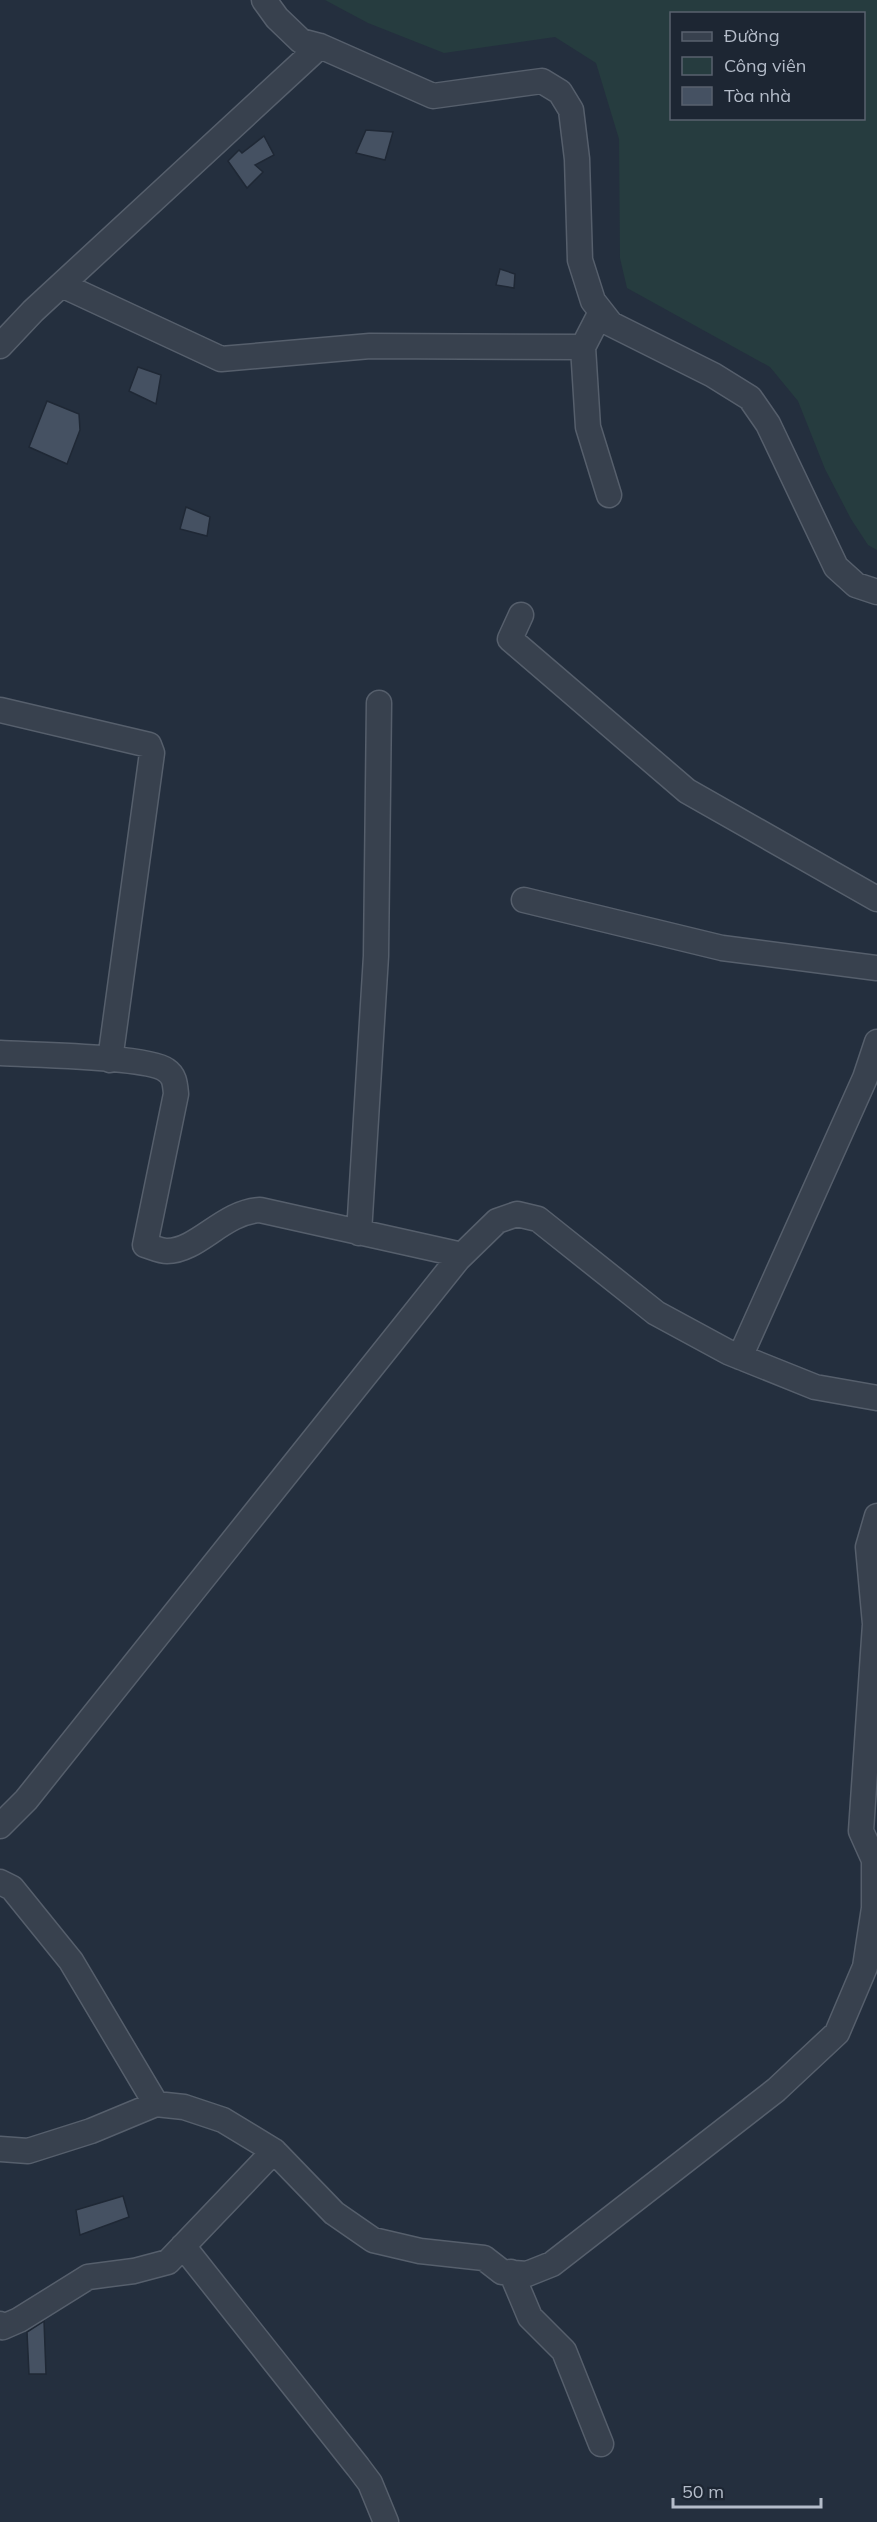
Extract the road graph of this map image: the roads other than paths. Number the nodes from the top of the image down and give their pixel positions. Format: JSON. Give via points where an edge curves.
{"nodes":[{"id":1,"x":264,"y":0,"type":"edge"},
{"id":2,"x":320,"y":46,"type":"junction"},
{"id":3,"x":62,"y":285,"type":"junction"},
{"id":4,"x":601,"y":312,"type":"junction"},
{"id":5,"x":0,"y":346,"type":"edge"},
{"id":6,"x":583,"y":347,"type":"junction"},
{"id":7,"x":609,"y":495,"type":"dead end"},
{"id":8,"x":877,"y":592,"type":"edge"},
{"id":9,"x":521,"y":615,"type":"dead end"},
{"id":10,"x":379,"y":703,"type":"dead end"},
{"id":11,"x":0,"y":710,"type":"edge"},
{"id":12,"x":877,"y":899,"type":"edge"},
{"id":13,"x":524,"y":900,"type":"dead end"},
{"id":14,"x":877,"y":968,"type":"edge"},
{"id":15,"x":877,"y":1042,"type":"edge"},
{"id":16,"x":0,"y":1053,"type":"edge"},
{"id":17,"x":110,"y":1060,"type":"junction"},
{"id":18,"x":359,"y":1233,"type":"junction"},
{"id":19,"x":462,"y":1255,"type":"junction"},
{"id":20,"x":740,"y":1357,"type":"junction"},
{"id":21,"x":877,"y":1398,"type":"edge"},
{"id":22,"x":877,"y":1516,"type":"edge"},
{"id":23,"x":0,"y":1826,"type":"edge"},
{"id":24,"x":0,"y":1882,"type":"edge"},
{"id":25,"x":156,"y":2104,"type":"junction"},
{"id":26,"x":0,"y":2149,"type":"edge"},
{"id":27,"x":274,"y":2151,"type":"junction"},
{"id":28,"x":183,"y":2246,"type":"junction"},
{"id":29,"x":512,"y":2272,"type":"junction"},
{"id":30,"x":0,"y":2324,"type":"edge"},
{"id":31,"x":601,"y":2444,"type":"dead end"},
{"id":32,"x":386,"y":2522,"type":"edge"}],
"edges":[{"from":1,"to":2,"type":"street","via":[[301,41]]},
{"from":2,"to":3,"type":"street"},
{"from":2,"to":4,"type":"street","via":[[433,96],[542,81],[560,92],[571,110],[578,159],[580,260],[592,301]]},
{"from":3,"to":5,"type":"street"},
{"from":3,"to":6,"type":"street","via":[[221,359],[370,346]]},
{"from":4,"to":6,"type":"street"},
{"from":4,"to":8,"type":"street","via":[[610,324],[714,375],[750,398],[768,424],[836,567],[856,585]]},
{"from":6,"to":7,"type":"street","via":[[588,427]]},
{"from":9,"to":12,"type":"street","via":[[510,639],[687,791]]},
{"from":10,"to":18,"type":"street","via":[[376,956]]},
{"from":11,"to":17,"type":"street","via":[[149,745],[152,753]]},
{"from":13,"to":14,"type":"street","via":[[722,948]]},
{"from":15,"to":20,"type":"street","via":[[865,1078]]},
{"from":16,"to":17,"type":"street"},
{"from":17,"to":18,"type":"street","via":[[165,1069],[175,1079],[176,1094],[144,1245],[166,1251],[182,1248],[245,1211],[260,1210]]},
{"from":18,"to":19,"type":"street"},
{"from":19,"to":20,"type":"street","via":[[497,1221],[518,1214],[538,1219],[656,1313]]},
{"from":19,"to":23,"type":"street","via":[[26,1800]]},
{"from":20,"to":21,"type":"street","via":[[815,1387]]},
{"from":22,"to":29,"type":"street","via":[[868,1547],[875,1624],[861,1831],[874,1860],[874,1908],[865,1967],[837,2033],[776,2090],[552,2264],[527,2274]]},
{"from":24,"to":25,"type":"street","via":[[12,1888],[70,1961]]},
{"from":25,"to":26,"type":"street","via":[[91,2132],[28,2151]]},
{"from":25,"to":27,"type":"street","via":[[184,2107],[223,2120]]},
{"from":27,"to":28,"type":"street"},
{"from":27,"to":29,"type":"street","via":[[334,2213],[373,2240],[420,2251],[484,2258],[502,2272]]},
{"from":28,"to":30,"type":"street","via":[[168,2262],[88,2277],[19,2320]]},
{"from":28,"to":32,"type":"street","via":[[370,2483]]},
{"from":29,"to":31,"type":"street","via":[[530,2317],[564,2351]]}]}
